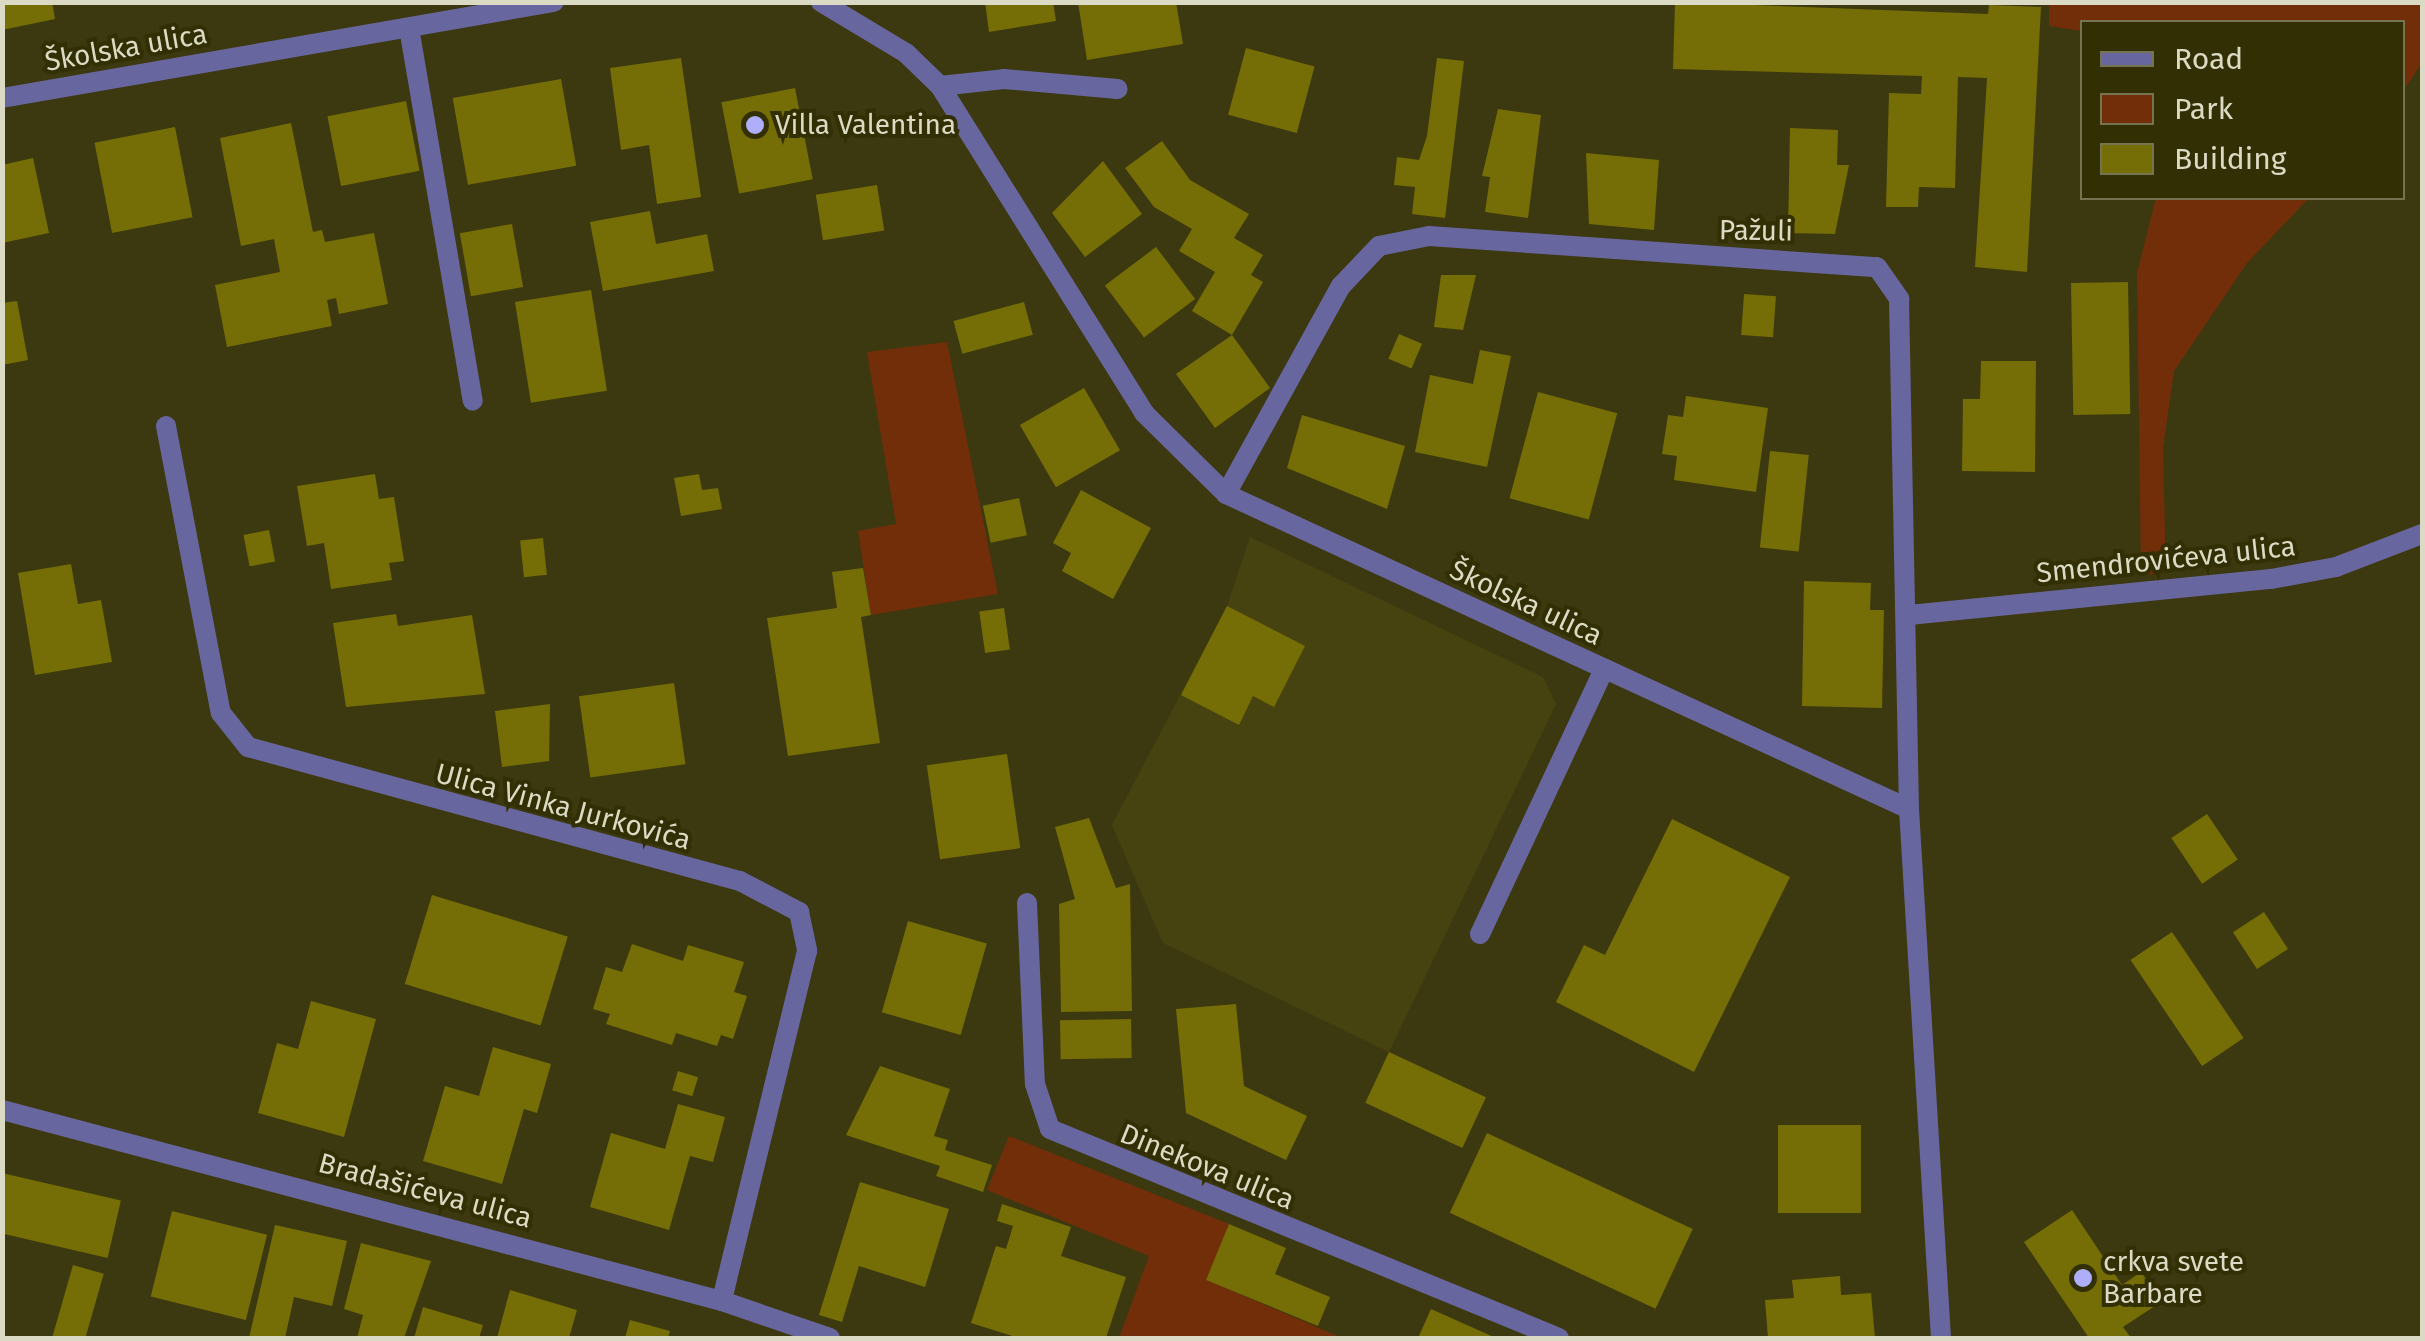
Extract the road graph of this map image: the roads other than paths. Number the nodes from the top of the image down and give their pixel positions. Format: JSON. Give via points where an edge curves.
{"nodes":[{"id":1,"x":554,"y":2,"type":"edge"},
{"id":2,"x":821,"y":2,"type":"edge"},
{"id":3,"x":409,"y":28,"type":"junction"},
{"id":4,"x":940,"y":86,"type":"junction"},
{"id":5,"x":1118,"y":89,"type":"dead end"},
{"id":6,"x":2,"y":98,"type":"edge"},
{"id":7,"x":473,"y":401,"type":"dead end"},
{"id":8,"x":166,"y":426,"type":"dead end"},
{"id":9,"x":1226,"y":494,"type":"junction"},
{"id":10,"x":2422,"y":534,"type":"edge"},
{"id":11,"x":1909,"y":615,"type":"junction"},
{"id":12,"x":1604,"y":669,"type":"junction"},
{"id":13,"x":1909,"y":809,"type":"junction"},
{"id":14,"x":1027,"y":902,"type":"dead end"},
{"id":15,"x":1480,"y":934,"type":"dead end"},
{"id":16,"x":2,"y":1110,"type":"edge"},
{"id":17,"x":722,"y":1301,"type":"junction"},
{"id":18,"x":830,"y":1338,"type":"edge"},
{"id":19,"x":1558,"y":1338,"type":"edge"},
{"id":20,"x":1941,"y":1338,"type":"edge"}],
"edges":[{"from":1,"to":3,"type":"street","name":"Školska ulica"},
{"from":2,"to":4,"type":"street","name":"Školska ulica","via":[[906,53]]},
{"from":3,"to":6,"type":"street","name":"Školska ulica"},
{"from":3,"to":7,"type":"street"},
{"from":4,"to":5,"type":"street","via":[[1004,79]]},
{"from":4,"to":9,"type":"street","name":"Školska ulica","via":[[1144,413]]},
{"from":8,"to":17,"type":"street","name":"Ulica Vinka Jurkovića","via":[[221,713],[248,748],[740,882],[799,912],[807,950]]},
{"from":9,"to":11,"type":"street","name":"Pažuli","via":[[1332,302],[1379,246],[1429,236],[1632,255],[1855,260],[1877,267],[1899,299]]},
{"from":9,"to":12,"type":"street","name":"Školska ulica"},
{"from":10,"to":11,"type":"street","name":"Smendrovićeva ulica","via":[[2336,567],[2271,578]]},
{"from":11,"to":13,"type":"street","name":"Pažuli"},
{"from":12,"to":13,"type":"street","name":"Školska ulica"},
{"from":12,"to":15,"type":"street"},
{"from":13,"to":20,"type":"street"},
{"from":14,"to":19,"type":"street","name":"Dinekova ulica","via":[[1034,1084],[1050,1128]]},
{"from":16,"to":17,"type":"street","name":"Bradašićeva ulica"},
{"from":17,"to":18,"type":"street","name":"Bradašićeva ulica"}]}
